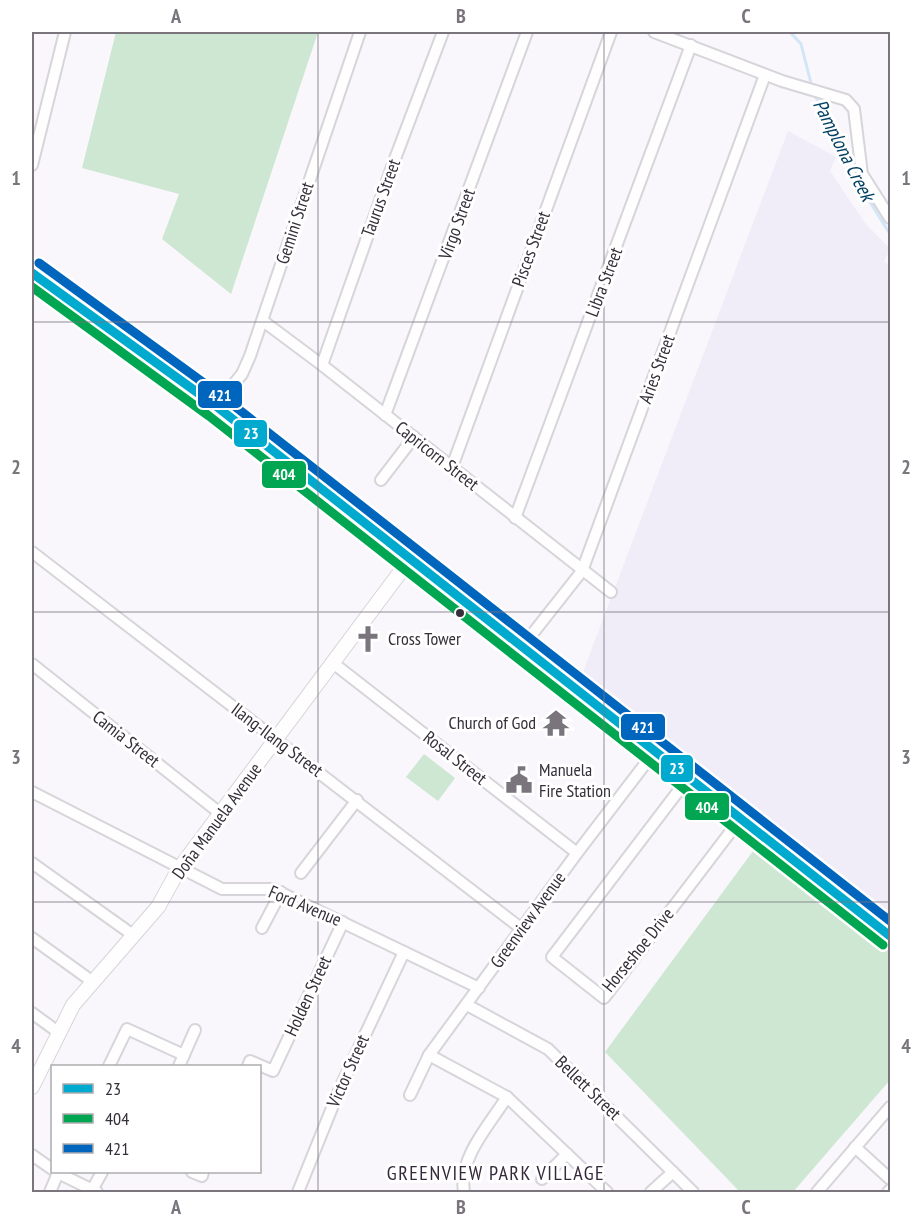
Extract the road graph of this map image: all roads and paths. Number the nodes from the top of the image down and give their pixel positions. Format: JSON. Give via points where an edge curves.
{"nodes":[{"id":1,"x":65,"y":32,"type":"edge"},
{"id":2,"x":360,"y":32,"type":"edge"},
{"id":3,"x":443,"y":32,"type":"edge"},
{"id":4,"x":527,"y":32,"type":"edge"},
{"id":5,"x":611,"y":32,"type":"edge"},
{"id":6,"x":654,"y":32,"type":"edge"},
{"id":7,"x":691,"y":45,"type":"junction"},
{"id":8,"x":765,"y":75,"type":"junction"},
{"id":9,"x":37,"y":126,"type":"edge"},
{"id":10,"x":32,"y":165,"type":"edge"},
{"id":11,"x":891,"y":218,"type":"edge"},
{"id":12,"x":32,"y":273,"type":"edge"},
{"id":13,"x":263,"y":321,"type":"junction"},
{"id":14,"x":322,"y":365,"type":"junction"},
{"id":15,"x":216,"y":406,"type":"junction"},
{"id":16,"x":385,"y":415,"type":"junction"},
{"id":17,"x":414,"y":437,"type":"junction"},
{"id":18,"x":452,"y":467,"type":"junction"},
{"id":19,"x":381,"y":480,"type":"dead end"},
{"id":20,"x":515,"y":518,"type":"junction"},
{"id":21,"x":32,"y":552,"type":"edge"},
{"id":22,"x":410,"y":559,"type":"junction"},
{"id":23,"x":582,"y":571,"type":"junction"},
{"id":24,"x":611,"y":592,"type":"dead end"},
{"id":25,"x":522,"y":647,"type":"junction"},
{"id":26,"x":333,"y":663,"type":"junction"},
{"id":27,"x":32,"y":664,"type":"edge"},
{"id":28,"x":276,"y":741,"type":"junction"},
{"id":29,"x":656,"y":751,"type":"junction"},
{"id":30,"x":689,"y":777,"type":"junction"},
{"id":31,"x":32,"y":792,"type":"edge"},
{"id":32,"x":357,"y":800,"type":"junction"},
{"id":33,"x":221,"y":814,"type":"junction"},
{"id":34,"x":741,"y":818,"type":"junction"},
{"id":35,"x":577,"y":853,"type":"junction"},
{"id":36,"x":32,"y":863,"type":"edge"},
{"id":37,"x":179,"y":869,"type":"junction"},
{"id":38,"x":301,"y":873,"type":"dead end"},
{"id":39,"x":281,"y":892,"type":"junction"},
{"id":40,"x":343,"y":922,"type":"junction"},
{"id":41,"x":262,"y":928,"type":"dead end"},
{"id":42,"x":522,"y":929,"type":"junction"},
{"id":43,"x":133,"y":935,"type":"junction"},
{"id":44,"x":891,"y":936,"type":"edge"},
{"id":45,"x":32,"y":938,"type":"edge"},
{"id":46,"x":404,"y":952,"type":"junction"},
{"id":47,"x":93,"y":982,"type":"junction"},
{"id":48,"x":479,"y":988,"type":"junction"},
{"id":49,"x":467,"y":1005,"type":"junction"},
{"id":50,"x":32,"y":1013,"type":"edge"},
{"id":51,"x":195,"y":1030,"type":"dead end"},
{"id":52,"x":58,"y":1032,"type":"junction"},
{"id":53,"x":184,"y":1055,"type":"junction"},
{"id":54,"x":429,"y":1055,"type":"junction"},
{"id":55,"x":110,"y":1065,"type":"edge"},
{"id":56,"x":179,"y":1065,"type":"edge"},
{"id":57,"x":261,"y":1066,"type":"edge"},
{"id":58,"x":32,"y":1085,"type":"edge"},
{"id":59,"x":410,"y":1095,"type":"dead end"},
{"id":60,"x":507,"y":1097,"type":"junction"},
{"id":61,"x":891,"y":1107,"type":"edge"},
{"id":62,"x":855,"y":1147,"type":"junction"},
{"id":63,"x":567,"y":1154,"type":"junction"},
{"id":64,"x":32,"y":1155,"type":"edge"},
{"id":65,"x":51,"y":1168,"type":"edge"},
{"id":66,"x":673,"y":1172,"type":"junction"},
{"id":67,"x":55,"y":1173,"type":"edge"},
{"id":68,"x":60,"y":1173,"type":"edge"},
{"id":69,"x":102,"y":1173,"type":"edge"},
{"id":70,"x":542,"y":1179,"type":"dead end"},
{"id":71,"x":891,"y":1179,"type":"edge"},
{"id":72,"x":95,"y":1191,"type":"edge"},
{"id":73,"x":50,"y":1192,"type":"edge"},
{"id":74,"x":298,"y":1192,"type":"edge"},
{"id":75,"x":464,"y":1192,"type":"edge"},
{"id":76,"x":607,"y":1192,"type":"edge"},
{"id":77,"x":651,"y":1192,"type":"edge"},
{"id":78,"x":693,"y":1192,"type":"edge"},
{"id":79,"x":817,"y":1192,"type":"edge"}],
"edges":[{"from":1,"to":9,"type":"street"},
{"from":2,"to":13,"type":"street","name":"Gemini Street"},
{"from":3,"to":14,"type":"street","name":"Taurus Street"},
{"from":4,"to":16,"type":"street","name":"Virgo Street"},
{"from":5,"to":18,"type":"street","name":"Pisces Street"},
{"from":6,"to":7,"type":"street"},
{"from":7,"to":8,"type":"street"},
{"from":7,"to":20,"type":"street","name":"Libra Street"},
{"from":8,"to":11,"type":"street","via":[[851,104],[862,174]]},
{"from":8,"to":23,"type":"street","name":"Aries Street"},
{"from":9,"to":10,"type":"street"},
{"from":12,"to":15,"type":"highway"},
{"from":13,"to":14,"type":"street","name":"Capricorn Street"},
{"from":13,"to":15,"type":"street","name":"Gemini Street","via":[[242,374]]},
{"from":14,"to":16,"type":"street","name":"Capricorn Street"},
{"from":15,"to":22,"type":"highway"},
{"from":16,"to":17,"type":"street","name":"Capricorn Street"},
{"from":17,"to":18,"type":"street","name":"Capricorn Street"},
{"from":17,"to":19,"type":"street"},
{"from":18,"to":20,"type":"street","name":"Capricorn Street"},
{"from":20,"to":23,"type":"street","name":"Capricorn Street"},
{"from":21,"to":28,"type":"street","name":"Ilang-Ilang Street"},
{"from":22,"to":25,"type":"highway"},
{"from":22,"to":26,"type":"street","name":"Doña Manuela Avenue"},
{"from":23,"to":24,"type":"street","name":"Capricorn Street"},
{"from":23,"to":25,"type":"street","name":"Aries Street"},
{"from":25,"to":29,"type":"highway"},
{"from":26,"to":28,"type":"street","name":"Doña Manuela Avenue"},
{"from":26,"to":35,"type":"street","name":"Rosal Street"},
{"from":27,"to":33,"type":"street","name":"Camia Street"},
{"from":28,"to":32,"type":"street","name":"Ilang-Ilang Street"},
{"from":28,"to":33,"type":"street","name":"Doña Manuela Avenue"},
{"from":29,"to":30,"type":"highway"},
{"from":29,"to":35,"type":"street","name":"Greenview Avenue"},
{"from":30,"to":34,"type":"highway"},
{"from":30,"to":34,"type":"street","name":"Horseshoe Drive","via":[[552,957],[555,960],[604,998]]},
{"from":31,"to":37,"type":"street","name":"Ford Avenue"},
{"from":32,"to":38,"type":"street"},
{"from":32,"to":42,"type":"street","name":"Ilang-Ilang Street"},
{"from":33,"to":37,"type":"street","name":"Doña Manuela Avenue"},
{"from":34,"to":44,"type":"highway"},
{"from":35,"to":42,"type":"street","name":"Greenview Avenue"},
{"from":36,"to":43,"type":"street"},
{"from":37,"to":39,"type":"street","name":"Ford Avenue","via":[[222,889],[264,887]]},
{"from":37,"to":43,"type":"street","name":"Doña Manuela Avenue","via":[[158,907]]},
{"from":39,"to":40,"type":"street","name":"Ford Avenue"},
{"from":39,"to":41,"type":"street"},
{"from":40,"to":46,"type":"street","name":"Ford Avenue"},
{"from":40,"to":57,"type":"street","name":"Holden Street","via":[[273,1071]]},
{"from":42,"to":48,"type":"street","name":"Greenview Avenue"},
{"from":43,"to":47,"type":"street","name":"Doña Manuela Avenue"},
{"from":45,"to":47,"type":"street"},
{"from":46,"to":48,"type":"street","name":"Ford Avenue"},
{"from":46,"to":74,"type":"street","name":"Victor Street","via":[[340,1088]]},
{"from":47,"to":52,"type":"street","name":"Doña Manuela Avenue","via":[[73,1005]]},
{"from":48,"to":49,"type":"street","name":"Greenview Avenue"},
{"from":49,"to":54,"type":"street","name":"Greenview Avenue"},
{"from":49,"to":66,"type":"street","name":"Bellett Street","via":[[548,1049]]},
{"from":50,"to":52,"type":"street"},
{"from":51,"to":53,"type":"street"},
{"from":52,"to":58,"type":"street","name":"Doña Manuela Avenue"},
{"from":53,"to":55,"type":"street","via":[[128,1029]]},
{"from":53,"to":56,"type":"street"},
{"from":54,"to":59,"type":"street","name":"Greenview Avenue"},
{"from":54,"to":60,"type":"street"},
{"from":60,"to":63,"type":"street"},
{"from":60,"to":75,"type":"street","via":[[468,1162],[462,1182]]},
{"from":61,"to":62,"type":"street"},
{"from":62,"to":71,"type":"street"},
{"from":62,"to":79,"type":"street"},
{"from":63,"to":70,"type":"street"},
{"from":63,"to":76,"type":"street"},
{"from":64,"to":65,"type":"street"},
{"from":66,"to":77,"type":"street"},
{"from":66,"to":78,"type":"street","name":"Bellett Street"},
{"from":67,"to":73,"type":"street"},
{"from":68,"to":72,"type":"street"},
{"from":69,"to":72,"type":"street"}]}
